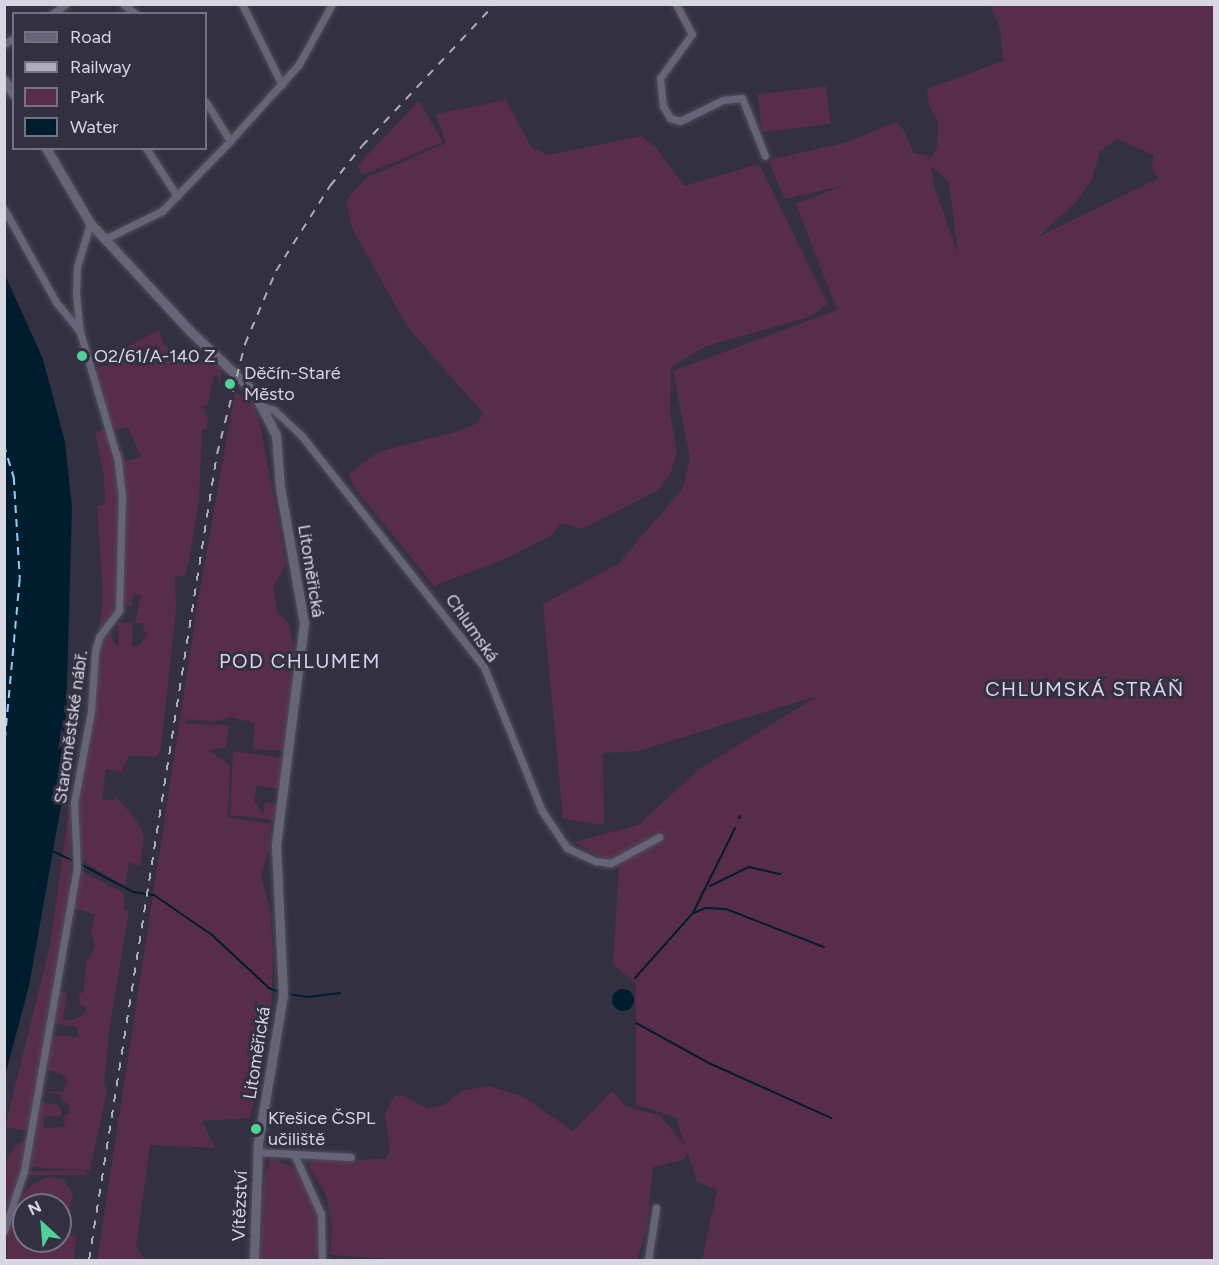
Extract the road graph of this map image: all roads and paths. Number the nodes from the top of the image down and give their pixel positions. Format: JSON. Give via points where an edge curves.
{"nodes":[{"id":1,"x":242,"y":4,"type":"edge"},
{"id":2,"x":332,"y":4,"type":"edge"},
{"id":3,"x":676,"y":4,"type":"edge"},
{"id":4,"x":282,"y":85,"type":"junction"},
{"id":5,"x":207,"y":104,"type":"edge"},
{"id":6,"x":230,"y":141,"type":"junction"},
{"id":7,"x":47,"y":150,"type":"edge"},
{"id":8,"x":147,"y":150,"type":"edge"},
{"id":9,"x":765,"y":156,"type":"dead end"},
{"id":10,"x":177,"y":196,"type":"junction"},
{"id":11,"x":4,"y":209,"type":"edge"},
{"id":12,"x":90,"y":223,"type":"junction"},
{"id":13,"x":105,"y":239,"type":"junction"},
{"id":14,"x":80,"y":332,"type":"junction"},
{"id":15,"x":264,"y":407,"type":"junction"},
{"id":16,"x":658,"y":837,"type":"dead end"},
{"id":17,"x":258,"y":1152,"type":"junction"},
{"id":18,"x":294,"y":1154,"type":"junction"},
{"id":19,"x":351,"y":1157,"type":"dead end"},
{"id":20,"x":656,"y":1208,"type":"dead end"},
{"id":21,"x":4,"y":1231,"type":"edge"},
{"id":22,"x":254,"y":1260,"type":"edge"},
{"id":23,"x":322,"y":1260,"type":"edge"},
{"id":24,"x":648,"y":1260,"type":"edge"}],
"edges":[{"from":1,"to":4,"type":"street"},
{"from":2,"to":4,"type":"street","via":[[299,64]]},
{"from":3,"to":9,"type":"street","via":[[692,34],[660,78],[663,106],[670,118],[680,121],[730,97],[742,98]]},
{"from":4,"to":6,"type":"street"},
{"from":5,"to":6,"type":"street"},
{"from":6,"to":10,"type":"street"},
{"from":7,"to":12,"type":"main road","name":"Litoměřická"},
{"from":8,"to":10,"type":"street"},
{"from":10,"to":13,"type":"street","via":[[152,217]]},
{"from":11,"to":14,"type":"street","name":"Staroměstské nábř.","via":[[56,302]]},
{"from":12,"to":13,"type":"main road","name":"Litoměřická"},
{"from":12,"to":14,"type":"street","name":"Staroměstské nábř.","via":[[77,267]]},
{"from":13,"to":15,"type":"main road","name":"Litoměřická"},
{"from":14,"to":21,"type":"street","name":"Staroměstské nábř.","via":[[118,461],[122,496],[119,610],[99,637],[95,652],[91,711],[74,803],[77,868],[24,1171]]},
{"from":15,"to":16,"type":"street","name":"Chlumská","via":[[274,410],[301,435],[484,667],[542,811],[567,848],[595,861],[611,863]]},
{"from":15,"to":17,"type":"main road","name":"Litoměřická","via":[[276,435],[281,498],[304,623],[276,846],[283,992]]},
{"from":17,"to":18,"type":"street"},
{"from":17,"to":22,"type":"main road","name":"Vítězství"},
{"from":18,"to":19,"type":"street"},
{"from":18,"to":23,"type":"street","via":[[321,1214]]},
{"from":20,"to":24,"type":"street"}]}
